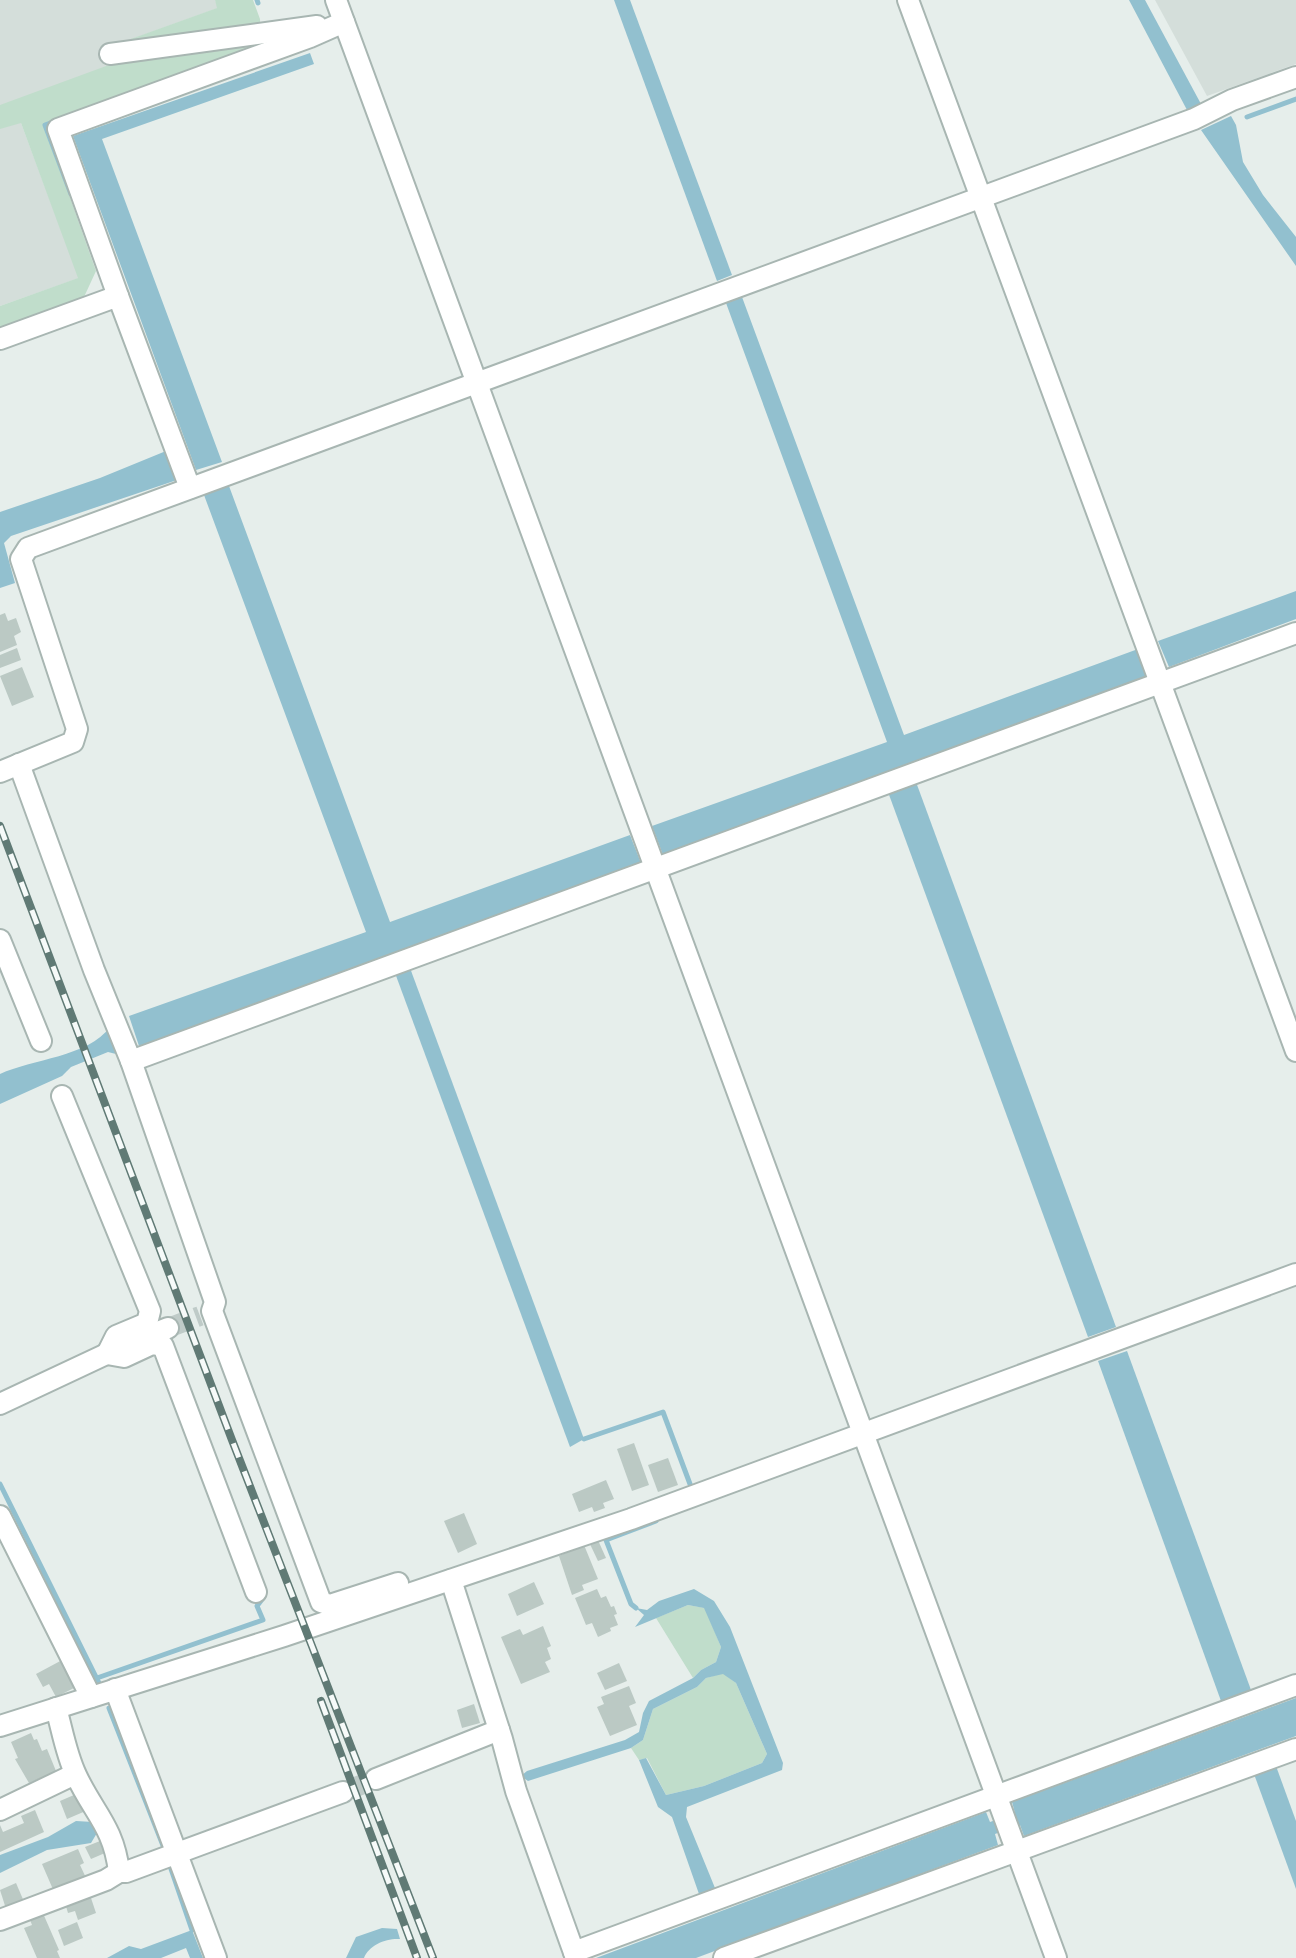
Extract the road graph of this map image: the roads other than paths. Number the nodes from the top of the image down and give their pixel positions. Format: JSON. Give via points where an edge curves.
{"nodes":[{"id":1,"x":336,"y":0,"type":"edge"},
{"id":2,"x":908,"y":0,"type":"edge"},
{"id":3,"x":344,"y":22,"type":"junction"},
{"id":4,"x":110,"y":54,"type":"dead end"},
{"id":5,"x":1296,"y":77,"type":"edge"},
{"id":6,"x":980,"y":197,"type":"junction"},
{"id":7,"x":118,"y":296,"type":"junction"},
{"id":8,"x":0,"y":339,"type":"edge"},
{"id":9,"x":475,"y":384,"type":"junction"},
{"id":10,"x":206,"y":482,"type":"junction"},
{"id":11,"x":1296,"y":633,"type":"edge"},
{"id":12,"x":1156,"y":667,"type":"junction"},
{"id":13,"x":10,"y":768,"type":"edge"},
{"id":14,"x":656,"y":869,"type":"junction"},
{"id":15,"x":0,"y":940,"type":"edge"},
{"id":16,"x":41,"y":1041,"type":"dead end"},
{"id":17,"x":126,"y":1045,"type":"junction"},
{"id":18,"x":1296,"y":1051,"type":"edge"},
{"id":19,"x":62,"y":1096,"type":"dead end"},
{"id":20,"x":1296,"y":1274,"type":"edge"},
{"id":21,"x":168,"y":1328,"type":"tunnel mouth"},
{"id":22,"x":107,"y":1354,"type":"junction"},
{"id":23,"x":0,"y":1404,"type":"edge"},
{"id":24,"x":862,"y":1432,"type":"junction"},
{"id":25,"x":0,"y":1516,"type":"edge"},
{"id":26,"x":441,"y":1583,"type":"junction"},
{"id":27,"x":256,"y":1592,"type":"dead end"},
{"id":28,"x":1296,"y":1685,"type":"edge"},
{"id":29,"x":115,"y":1689,"type":"junction"},
{"id":30,"x":91,"y":1697,"type":"junction"},
{"id":31,"x":56,"y":1708,"type":"junction"},
{"id":32,"x":0,"y":1726,"type":"edge"},
{"id":33,"x":499,"y":1730,"type":"junction"},
{"id":34,"x":1296,"y":1749,"type":"edge"},
{"id":35,"x":75,"y":1774,"type":"junction"},
{"id":36,"x":376,"y":1779,"type":"tunnel mouth"},
{"id":37,"x":343,"y":1792,"type":"tunnel mouth"},
{"id":38,"x":999,"y":1803,"type":"junction"},
{"id":39,"x":0,"y":1810,"type":"edge"},
{"id":40,"x":1013,"y":1843,"type":"junction"},
{"id":41,"x":177,"y":1855,"type":"junction"},
{"id":42,"x":119,"y":1872,"type":"junction"},
{"id":43,"x":0,"y":1920,"type":"edge"},
{"id":44,"x":575,"y":1955,"type":"edge"},
{"id":45,"x":216,"y":1958,"type":"edge"},
{"id":46,"x":724,"y":1958,"type":"edge"},
{"id":47,"x":1056,"y":1958,"type":"edge"}],
"edges":[{"from":1,"to":3,"type":"street"},
{"from":2,"to":6,"type":"street"},
{"from":3,"to":4,"type":"street"},
{"from":3,"to":7,"type":"street","via":[[58,129]]},
{"from":3,"to":9,"type":"street"},
{"from":5,"to":6,"type":"street"},
{"from":6,"to":9,"type":"street"},
{"from":6,"to":12,"type":"street"},
{"from":7,"to":8,"type":"street"},
{"from":7,"to":10,"type":"street","via":[[180,461]]},
{"from":9,"to":10,"type":"street"},
{"from":9,"to":14,"type":"street"},
{"from":10,"to":13,"type":"street","via":[[28,548],[21,559],[77,729],[73,742]]},
{"from":11,"to":12,"type":"street"},
{"from":12,"to":14,"type":"street"},
{"from":12,"to":18,"type":"street"},
{"from":13,"to":17,"type":"street"},
{"from":14,"to":17,"type":"street"},
{"from":14,"to":24,"type":"street"},
{"from":15,"to":16,"type":"street"},
{"from":17,"to":26,"type":"street","via":[[215,1302],[206,1313],[321,1602],[330,1605],[422,1575]]},
{"from":19,"to":22,"type":"street","via":[[150,1311],[147,1323],[116,1336]]},
{"from":20,"to":24,"type":"street"},
{"from":21,"to":22,"type":"street"},
{"from":22,"to":23,"type":"street"},
{"from":22,"to":27,"type":"street","via":[[124,1357],[152,1344],[163,1346]]},
{"from":24,"to":26,"type":"street"},
{"from":24,"to":38,"type":"street"},
{"from":25,"to":30,"type":"street"},
{"from":26,"to":29,"type":"street"},
{"from":26,"to":33,"type":"street"},
{"from":28,"to":38,"type":"street"},
{"from":29,"to":30,"type":"street"},
{"from":29,"to":41,"type":"street"},
{"from":30,"to":31,"type":"street"},
{"from":31,"to":32,"type":"street"},
{"from":31,"to":35,"type":"street"},
{"from":33,"to":36,"type":"street"},
{"from":33,"to":44,"type":"street"},
{"from":34,"to":40,"type":"street"},
{"from":35,"to":39,"type":"street"},
{"from":35,"to":42,"type":"street","via":[[109,1830]]},
{"from":37,"to":41,"type":"street"},
{"from":38,"to":40,"type":"street"},
{"from":38,"to":44,"type":"street"},
{"from":40,"to":46,"type":"street"},
{"from":40,"to":47,"type":"street"},
{"from":41,"to":42,"type":"street"},
{"from":41,"to":45,"type":"street"},
{"from":42,"to":43,"type":"street"}]}
